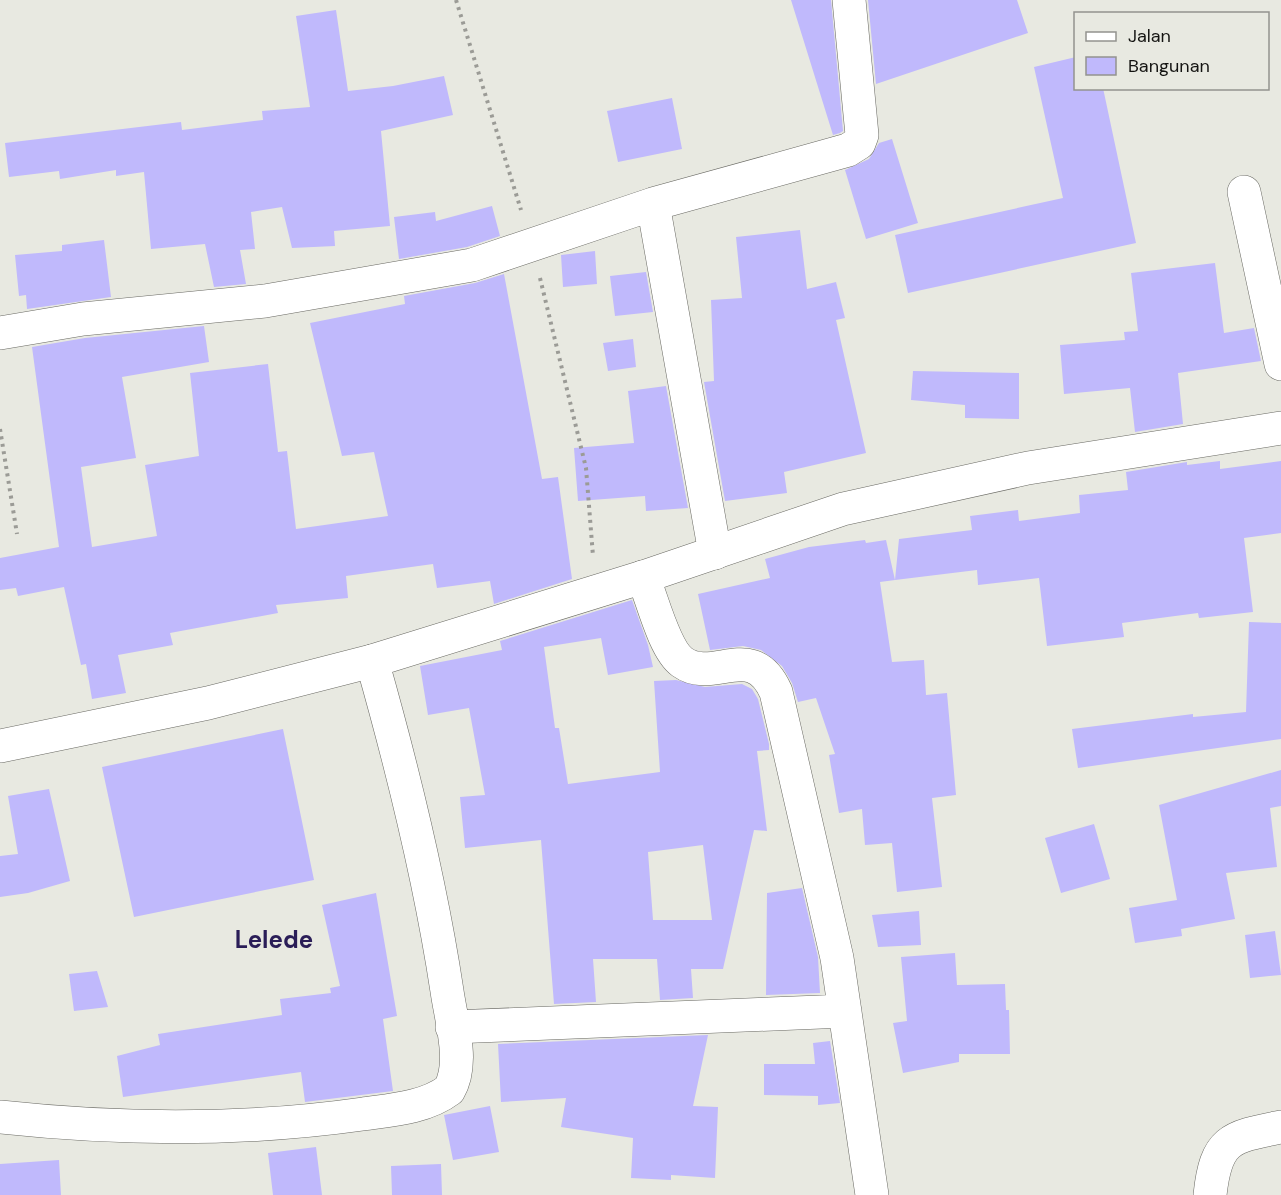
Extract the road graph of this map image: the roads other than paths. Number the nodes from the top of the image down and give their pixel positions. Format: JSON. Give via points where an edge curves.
{"nodes":[{"id":1,"x":849,"y":0,"type":"edge"},
{"id":2,"x":1244,"y":192,"type":"dead end"},
{"id":3,"x":653,"y":204,"type":"junction"},
{"id":4,"x":0,"y":333,"type":"edge"},
{"id":5,"x":1281,"y":364,"type":"edge"},
{"id":6,"x":1281,"y":428,"type":"edge"},
{"id":7,"x":716,"y":553,"type":"junction"},
{"id":8,"x":644,"y":577,"type":"junction"},
{"id":9,"x":372,"y":661,"type":"junction"},
{"id":10,"x":0,"y":746,"type":"edge"},
{"id":11,"x":845,"y":1011,"type":"junction"},
{"id":12,"x":452,"y":1027,"type":"junction"},
{"id":13,"x":0,"y":1118,"type":"edge"},
{"id":14,"x":1281,"y":1127,"type":"edge"},
{"id":15,"x":871,"y":1184,"type":"edge"},
{"id":16,"x":1210,"y":1195,"type":"edge"}],
"edges":[{"from":1,"to":3,"type":"street","via":[[862,128],[859,143],[822,158]]},
{"from":2,"to":5,"type":"street"},
{"from":3,"to":4,"type":"street","via":[[472,265],[265,301],[83,319]]},
{"from":3,"to":7,"type":"street"},
{"from":6,"to":7,"type":"street","via":[[1028,468],[914,491],[843,508]]},
{"from":7,"to":8,"type":"street"},
{"from":8,"to":9,"type":"street"},
{"from":8,"to":11,"type":"street","via":[[666,637],[682,662],[702,667],[745,664],[769,676],[776,692],[837,958]]},
{"from":9,"to":10,"type":"street","via":[[208,704]]},
{"from":9,"to":12,"type":"street","via":[[414,814]]},
{"from":11,"to":12,"type":"street"},
{"from":11,"to":15,"type":"street"},
{"from":12,"to":13,"type":"street","via":[[453,1084],[426,1102],[399,1109],[296,1124],[78,1125]]},
{"from":14,"to":16,"type":"street","via":[[1242,1135],[1221,1150],[1213,1169]]}]}
